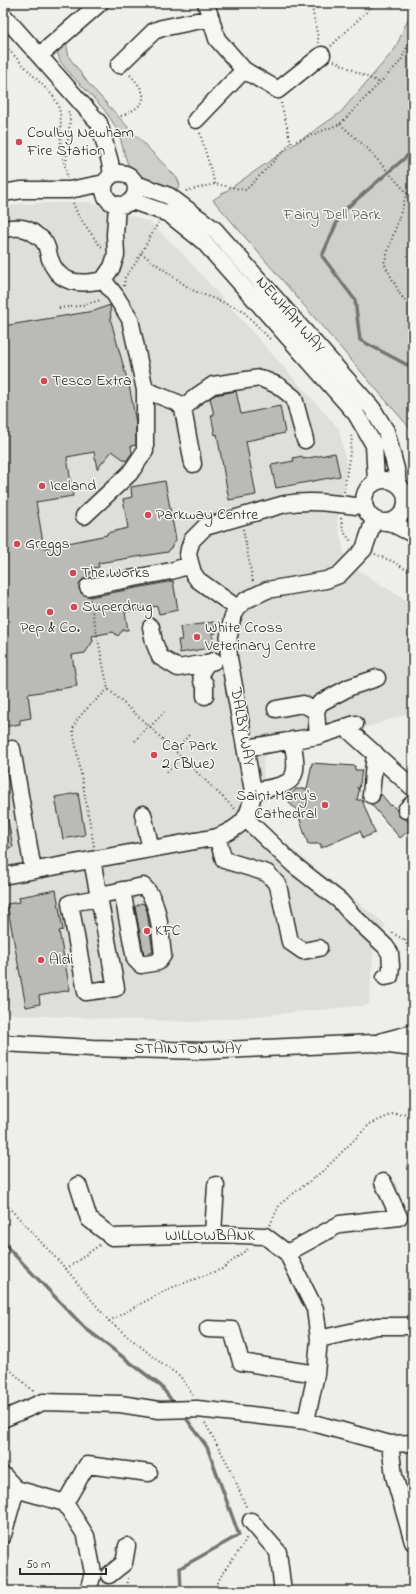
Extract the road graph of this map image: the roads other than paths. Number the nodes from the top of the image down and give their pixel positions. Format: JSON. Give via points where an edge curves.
{"nodes":[{"id":1,"x":100,"y":3,"type":"edge"},
{"id":2,"x":208,"y":11,"type":"edge"},
{"id":3,"x":3,"y":15,"type":"edge"},
{"id":4,"x":40,"y":55,"type":"junction"},
{"id":5,"x":322,"y":55,"type":"road end"},
{"id":6,"x":120,"y":65,"type":"road end"},
{"id":7,"x":244,"y":70,"type":"junction"},
{"id":8,"x":196,"y":120,"type":"road end"},
{"id":9,"x":109,"y":179,"type":"junction"},
{"id":10,"x":136,"y":184,"type":"junction"},
{"id":11,"x":3,"y":193,"type":"edge"},
{"id":12,"x":124,"y":203,"type":"junction"},
{"id":13,"x":3,"y":229,"type":"edge"},
{"id":14,"x":103,"y":280,"type":"junction"},
{"id":15,"x":144,"y":390,"type":"junction"},
{"id":16,"x":183,"y":409,"type":"junction"},
{"id":17,"x":305,"y":440,"type":"dead end"},
{"id":18,"x":193,"y":464,"type":"dead end"},
{"id":19,"x":376,"y":481,"type":"junction"},
{"id":20,"x":397,"y":484,"type":"junction"},
{"id":21,"x":406,"y":502,"type":"junction"},
{"id":22,"x":356,"y":506,"type":"dead end"},
{"id":23,"x":84,"y":516,"type":"dead end"},
{"id":24,"x":413,"y":517,"type":"edge"},
{"id":25,"x":382,"y":521,"type":"junction"},
{"id":26,"x":413,"y":534,"type":"edge"},
{"id":27,"x":190,"y":565,"type":"junction"},
{"id":28,"x":88,"y":587,"type":"road end"},
{"id":29,"x":237,"y":608,"type":"junction"},
{"id":30,"x":151,"y":627,"type":"dead end"},
{"id":31,"x":229,"y":658,"type":"junction"},
{"id":32,"x":207,"y":663,"type":"junction"},
{"id":33,"x":377,"y":678,"type":"dead end"},
{"id":34,"x":205,"y":696,"type":"dead end"},
{"id":35,"x":276,"y":709,"type":"dead end"},
{"id":36,"x":316,"y":711,"type":"junction"},
{"id":37,"x":318,"y":736,"type":"junction"},
{"id":38,"x":292,"y":740,"type":"junction"},
{"id":39,"x":246,"y":748,"type":"junction"},
{"id":40,"x":12,"y":749,"type":"dead end"},
{"id":41,"x":375,"y":753,"type":"junction"},
{"id":42,"x":413,"y":788,"type":"edge"},
{"id":43,"x":253,"y":791,"type":"junction"},
{"id":44,"x":371,"y":795,"type":"dead end"},
{"id":45,"x":143,"y":814,"type":"dead end"},
{"id":46,"x":241,"y":814,"type":"junction"},
{"id":47,"x":217,"y":837,"type":"junction"},
{"id":48,"x":151,"y":849,"type":"junction"},
{"id":49,"x":94,"y":859,"type":"junction"},
{"id":50,"x":33,"y":870,"type":"junction"},
{"id":51,"x":3,"y":876,"type":"edge"},
{"id":52,"x":122,"y":890,"type":"junction"},
{"id":53,"x":99,"y":896,"type":"junction"},
{"id":54,"x":319,"y":948,"type":"dead end"},
{"id":55,"x":385,"y":977,"type":"dead end"},
{"id":56,"x":413,"y":1034,"type":"edge"},
{"id":57,"x":3,"y":1043,"type":"edge"},
{"id":58,"x":374,"y":1043,"type":"junction"},
{"id":59,"x":413,"y":1048,"type":"edge"},
{"id":60,"x":383,"y":1182,"type":"dead end"},
{"id":61,"x":78,"y":1185,"type":"dead end"},
{"id":62,"x":216,"y":1185,"type":"dead end"},
{"id":63,"x":213,"y":1234,"type":"junction"},
{"id":64,"x":287,"y":1253,"type":"junction"},
{"id":65,"x":413,"y":1326,"type":"edge"},
{"id":66,"x":208,"y":1330,"type":"dead end"},
{"id":67,"x":319,"y":1339,"type":"junction"},
{"id":68,"x":316,"y":1374,"type":"junction"},
{"id":69,"x":3,"y":1419,"type":"edge"},
{"id":70,"x":306,"y":1421,"type":"junction"},
{"id":71,"x":413,"y":1443,"type":"edge"},
{"id":72,"x":390,"y":1444,"type":"junction"},
{"id":73,"x":149,"y":1473,"type":"dead end"},
{"id":74,"x":3,"y":1474,"type":"edge"},
{"id":75,"x":16,"y":1489,"type":"junction"},
{"id":76,"x":65,"y":1504,"type":"junction"},
{"id":77,"x":251,"y":1521,"type":"road end"},
{"id":78,"x":4,"y":1535,"type":"edge"},
{"id":79,"x":413,"y":1542,"type":"edge"},
{"id":80,"x":127,"y":1546,"type":"dead end"},
{"id":81,"x":93,"y":1573,"type":"junction"},
{"id":82,"x":110,"y":1576,"type":"junction"},
{"id":83,"x":128,"y":1585,"type":"edge"},
{"id":84,"x":88,"y":1591,"type":"edge"},
{"id":85,"x":284,"y":1591,"type":"edge"}],
"edges":[{"from":1,"to":4,"type":"street"},
{"from":2,"to":6,"type":"street","via":[[154,31]]},
{"from":2,"to":7,"type":"street","via":[[217,39]]},
{"from":3,"to":4,"type":"street","name":"NEWHAM WAY"},
{"from":4,"to":9,"type":"street","name":"NEWHAM WAY","via":[[99,123]]},
{"from":5,"to":7,"type":"street","via":[[278,90]]},
{"from":7,"to":8,"type":"street"},
{"from":9,"to":10,"type":"street","name":"NEWHAM WAY","via":[[117,173],[128,175]]},
{"from":9,"to":11,"type":"street","via":[[69,190],[22,190]]},
{"from":9,"to":12,"type":"street","name":"NEWHAM WAY","via":[[104,189],[107,199]]},
{"from":10,"to":12,"type":"street","via":[[136,195]]},
{"from":10,"to":20,"type":"street","name":"NEWHAM WAY","via":[[169,196],[215,230],[372,408],[386,431],[397,473]]},
{"from":12,"to":14,"type":"street","via":[[115,235],[116,255]]},
{"from":12,"to":19,"type":"street","name":"NEWHAM WAY","via":[[169,214],[204,242],[356,414],[374,445]]},
{"from":13,"to":14,"type":"street","via":[[17,227],[31,230],[44,242],[58,274],[70,282],[90,283]]},
{"from":14,"to":15,"type":"street","via":[[130,319]]},
{"from":15,"to":16,"type":"street","via":[[178,403]]},
{"from":15,"to":23,"type":"street","via":[[145,451],[130,473]]},
{"from":16,"to":17,"type":"street","via":[[212,385],[260,378],[280,386],[294,398]]},
{"from":16,"to":18,"type":"street"},
{"from":19,"to":20,"type":"street","via":[[391,480]]},
{"from":19,"to":25,"type":"street","via":[[367,489],[363,503],[368,515]]},
{"from":20,"to":21,"type":"street","name":"NEWHAM WAY","via":[[402,489]]},
{"from":21,"to":24,"type":"street","name":"NEWHAM WAY"},
{"from":21,"to":25,"type":"street","via":[[400,516]]},
{"from":22,"to":27,"type":"street","via":[[297,502],[205,527],[192,540],[189,549]]},
{"from":25,"to":26,"type":"street"},
{"from":25,"to":29,"type":"street","via":[[364,549],[339,575],[326,580],[267,590],[246,600]]},
{"from":27,"to":28,"type":"street"},
{"from":27,"to":29,"type":"street","via":[[198,580]]},
{"from":29,"to":31,"type":"street","name":"DALBY WAY","via":[[229,632]]},
{"from":30,"to":32,"type":"street","via":[[160,657],[178,668]]},
{"from":31,"to":32,"type":"street"},
{"from":31,"to":39,"type":"street","name":"DALBY WAY"},
{"from":32,"to":34,"type":"street","via":[[201,672]]},
{"from":33,"to":36,"type":"street","via":[[350,687],[320,703]]},
{"from":35,"to":36,"type":"street","via":[[303,704]]},
{"from":36,"to":37,"type":"street"},
{"from":37,"to":38,"type":"street"},
{"from":37,"to":41,"type":"street","via":[[350,726]]},
{"from":38,"to":39,"type":"street"},
{"from":38,"to":43,"type":"street","via":[[296,761],[290,781],[280,786]]},
{"from":39,"to":43,"type":"street","name":"DALBY WAY"},
{"from":40,"to":50,"type":"street"},
{"from":41,"to":42,"type":"street"},
{"from":41,"to":44,"type":"street"},
{"from":43,"to":46,"type":"street","name":"DALBY WAY","via":[[252,803]]},
{"from":45,"to":48,"type":"street"},
{"from":46,"to":47,"type":"street","via":[[233,831]]},
{"from":46,"to":55,"type":"street","via":[[294,865],[340,901],[385,946],[390,953],[391,966],[390,976]]},
{"from":47,"to":48,"type":"street"},
{"from":47,"to":54,"type":"street","via":[[224,860],[267,873],[278,885],[290,942],[303,951]]},
{"from":48,"to":49,"type":"street"},
{"from":49,"to":50,"type":"street"},
{"from":49,"to":53,"type":"street"},
{"from":50,"to":51,"type":"street"},
{"from":52,"to":52,"type":"street","via":[[135,959],[141,965],[158,962],[164,955],[155,903],[144,886]]},
{"from":52,"to":53,"type":"street"},
{"from":53,"to":53,"type":"street","via":[[116,988],[86,992],[70,903]]},
{"from":56,"to":58,"type":"street","name":"STAINTON WAY"},
{"from":57,"to":58,"type":"street","name":"STAINTON WAY","via":[[203,1051]]},
{"from":58,"to":59,"type":"street","name":"STAINTON WAY"},
{"from":60,"to":64,"type":"street","via":[[399,1217],[340,1224]]},
{"from":61,"to":63,"type":"street","name":"WILLOWBANK","via":[[89,1219],[112,1237]]},
{"from":62,"to":63,"type":"street"},
{"from":63,"to":64,"type":"street","name":"WILLOWBANK","via":[[265,1236]]},
{"from":64,"to":67,"type":"street","name":"WILLOWBANK","via":[[315,1309]]},
{"from":65,"to":67,"type":"street","via":[[377,1326]]},
{"from":66,"to":68,"type":"street","via":[[232,1330],[241,1362]]},
{"from":67,"to":68,"type":"street","name":"WILLOWBANK"},
{"from":68,"to":70,"type":"street","name":"WILLOWBANK"},
{"from":69,"to":70,"type":"street","via":[[43,1402],[120,1404],[159,1410],[197,1409]]},
{"from":70,"to":72,"type":"street"},
{"from":71,"to":72,"type":"street"},
{"from":72,"to":79,"type":"street","via":[[394,1476]]},
{"from":73,"to":76,"type":"street","via":[[87,1465]]},
{"from":74,"to":75,"type":"street"},
{"from":75,"to":76,"type":"street"},
{"from":75,"to":78,"type":"street"},
{"from":76,"to":81,"type":"street","via":[[86,1536]]},
{"from":77,"to":85,"type":"street","via":[[278,1552]]},
{"from":80,"to":82,"type":"street","via":[[124,1563]]},
{"from":81,"to":82,"type":"street"},
{"from":81,"to":84,"type":"street"},
{"from":82,"to":83,"type":"street"}]}
